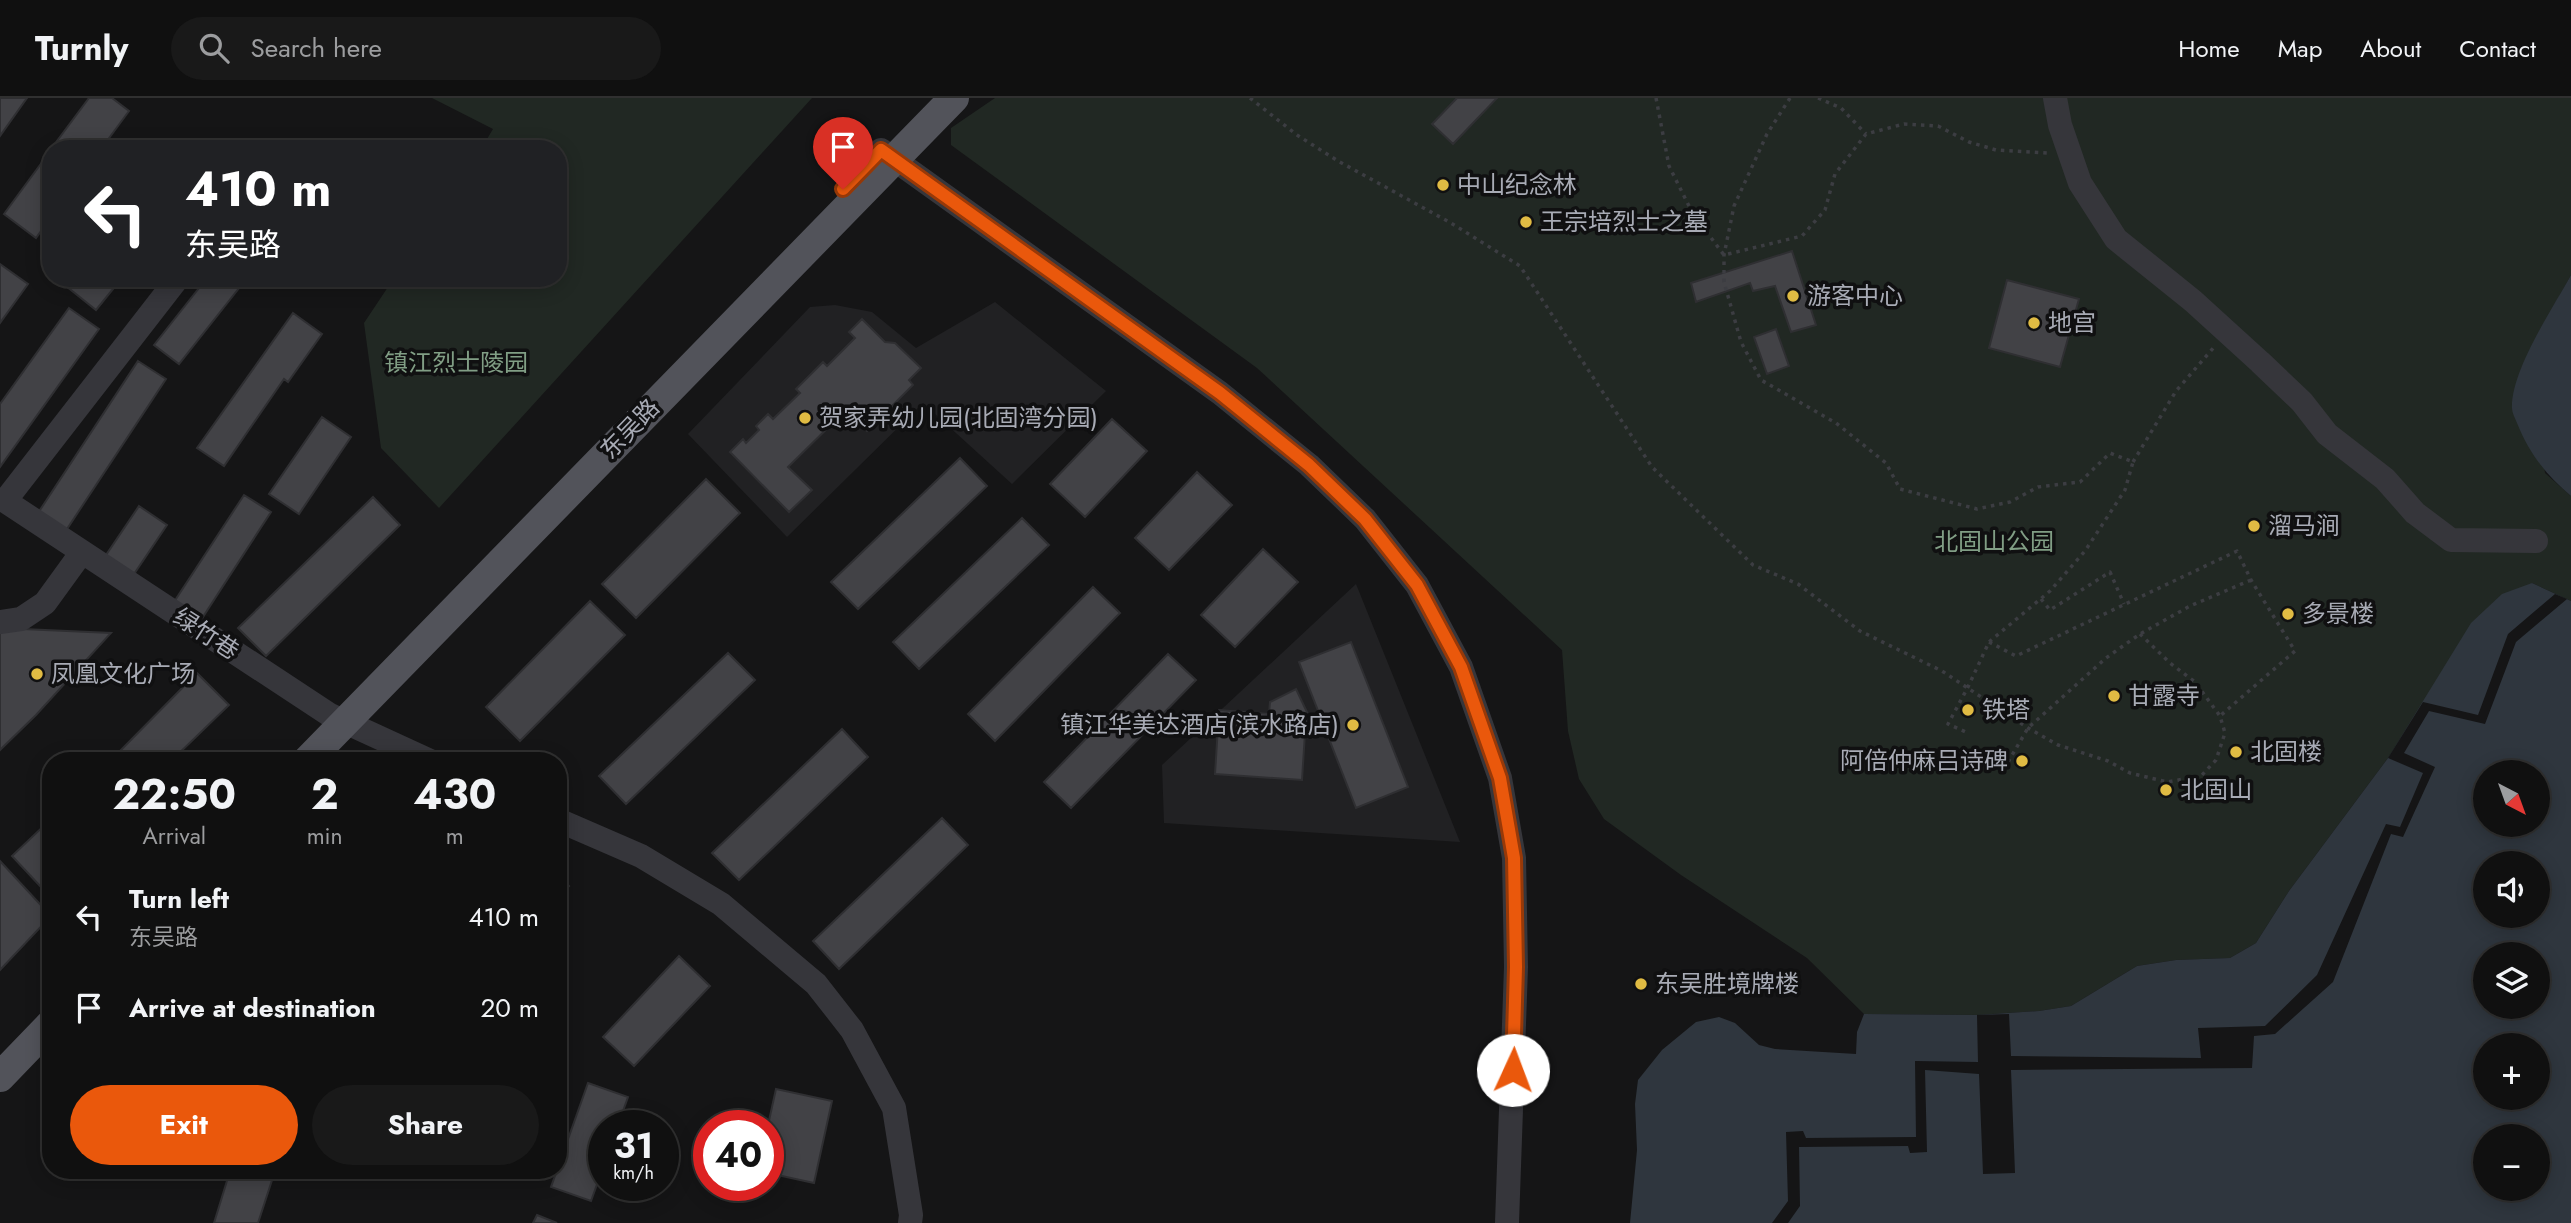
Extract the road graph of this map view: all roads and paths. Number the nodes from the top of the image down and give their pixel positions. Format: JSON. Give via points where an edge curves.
{"nodes":[{"id":1,"x":932,"y":98,"type":"edge"},
{"id":2,"x":954,"y":98,"type":"edge"},
{"id":3,"x":1250,"y":98,"type":"edge"},
{"id":4,"x":1656,"y":98,"type":"edge"},
{"id":5,"x":1790,"y":98,"type":"edge"},
{"id":6,"x":1818,"y":98,"type":"edge"},
{"id":7,"x":2055,"y":98,"type":"edge"},
{"id":8,"x":1866,"y":134,"type":"junction"},
{"id":9,"x":2070,"y":152,"type":"junction"},
{"id":10,"x":887,"y":154,"type":"junction"},
{"id":11,"x":1724,"y":256,"type":"junction"},
{"id":12,"x":171,"y":287,"type":"edge"},
{"id":13,"x":2227,"y":331,"type":"junction"},
{"id":14,"x":2133,"y":461,"type":"junction"},
{"id":15,"x":2536,"y":541,"type":"dead end"},
{"id":16,"x":82,"y":552,"type":"junction"},
{"id":17,"x":2251,"y":580,"type":"junction"},
{"id":18,"x":2041,"y":599,"type":"junction"},
{"id":19,"x":2124,"y":605,"type":"junction"},
{"id":20,"x":0,"y":622,"type":"edge"},
{"id":21,"x":2140,"y":634,"type":"junction"},
{"id":22,"x":1989,"y":642,"type":"junction"},
{"id":23,"x":1968,"y":687,"type":"junction"},
{"id":24,"x":2220,"y":716,"type":"junction"},
{"id":25,"x":338,"y":719,"type":"junction"},
{"id":26,"x":2028,"y":728,"type":"junction"},
{"id":27,"x":1966,"y":732,"type":"dead end"},
{"id":28,"x":296,"y":752,"type":"edge"},
{"id":29,"x":314,"y":752,"type":"edge"},
{"id":30,"x":410,"y":752,"type":"edge"},
{"id":31,"x":2008,"y":762,"type":"dead end"},
{"id":32,"x":567,"y":824,"type":"edge"},
{"id":33,"x":42,"y":1011,"type":"edge"},
{"id":34,"x":42,"y":1033,"type":"edge"},
{"id":35,"x":0,"y":1054,"type":"edge"},
{"id":36,"x":0,"y":1076,"type":"edge"},
{"id":37,"x":910,"y":1223,"type":"edge"},
{"id":38,"x":1507,"y":1223,"type":"edge"}],
"edges":[{"from":1,"to":10,"type":"main road","name":"东吴路"},
{"from":2,"to":10,"type":"main road","name":"东吴路"},
{"from":3,"to":23,"type":"path","via":[[1338,161],[1520,266],[1652,467],[1753,565],[1798,584],[1860,631]]},
{"from":4,"to":11,"type":"path","via":[[1669,166],[1693,214]]},
{"from":5,"to":11,"type":"path","via":[[1767,134],[1734,206]]},
{"from":6,"to":8,"type":"path","via":[[1841,108]]},
{"from":7,"to":9,"type":"street"},
{"from":8,"to":9,"type":"path","via":[[1905,124],[1938,125],[1996,150]]},
{"from":8,"to":11,"type":"path","via":[[1835,173],[1825,210],[1802,236]]},
{"from":9,"to":13,"type":"street","via":[[2080,183],[2116,239]]},
{"from":10,"to":25,"type":"main road","name":"东吴路"},
{"from":10,"to":38,"type":"street","via":[[1220,393],[1309,465],[1356,510],[1417,585],[1461,667],[1500,778],[1514,858],[1516,967]]},
{"from":11,"to":14,"type":"path","via":[[1724,282],[1741,342],[1761,380],[1836,423],[1886,463],[1900,489],[1977,509],[2010,502],[2038,487],[2080,482],[2110,453]]},
{"from":12,"to":16,"type":"street","name":"绿竹巷","via":[[5,501]]},
{"from":13,"to":14,"type":"path","via":[[2176,391]]},
{"from":13,"to":15,"type":"street","via":[[2302,402],[2327,434],[2451,540]]},
{"from":14,"to":18,"type":"path","via":[[2125,490],[2085,551]]},
{"from":16,"to":20,"type":"street","via":[[45,603],[21,619]]},
{"from":16,"to":25,"type":"street","name":"绿竹巷"},
{"from":17,"to":19,"type":"path","via":[[2236,551]]},
{"from":17,"to":21,"type":"path"},
{"from":17,"to":24,"type":"path","via":[[2295,651]]},
{"from":18,"to":19,"type":"path","via":[[2050,610],[2110,572]]},
{"from":18,"to":22,"type":"path"},
{"from":19,"to":22,"type":"path","via":[[2016,656]]},
{"from":21,"to":24,"type":"path","via":[[2194,682]]},
{"from":21,"to":26,"type":"path"},
{"from":22,"to":23,"type":"path"},
{"from":23,"to":26,"type":"path"},
{"from":23,"to":27,"type":"path","via":[[1948,724]]},
{"from":24,"to":26,"type":"path","via":[[2225,733],[2216,760],[2201,776],[2167,782],[2130,773]]},
{"from":25,"to":28,"type":"main road","name":"东吴路"},
{"from":25,"to":29,"type":"main road","name":"东吴路"},
{"from":25,"to":30,"type":"street","name":"绿竹巷"},
{"from":26,"to":31,"type":"path"},
{"from":32,"to":37,"type":"street","via":[[641,856],[721,904],[816,984],[852,1030],[894,1108]]},
{"from":33,"to":35,"type":"main road"},
{"from":34,"to":36,"type":"main road"}]}
